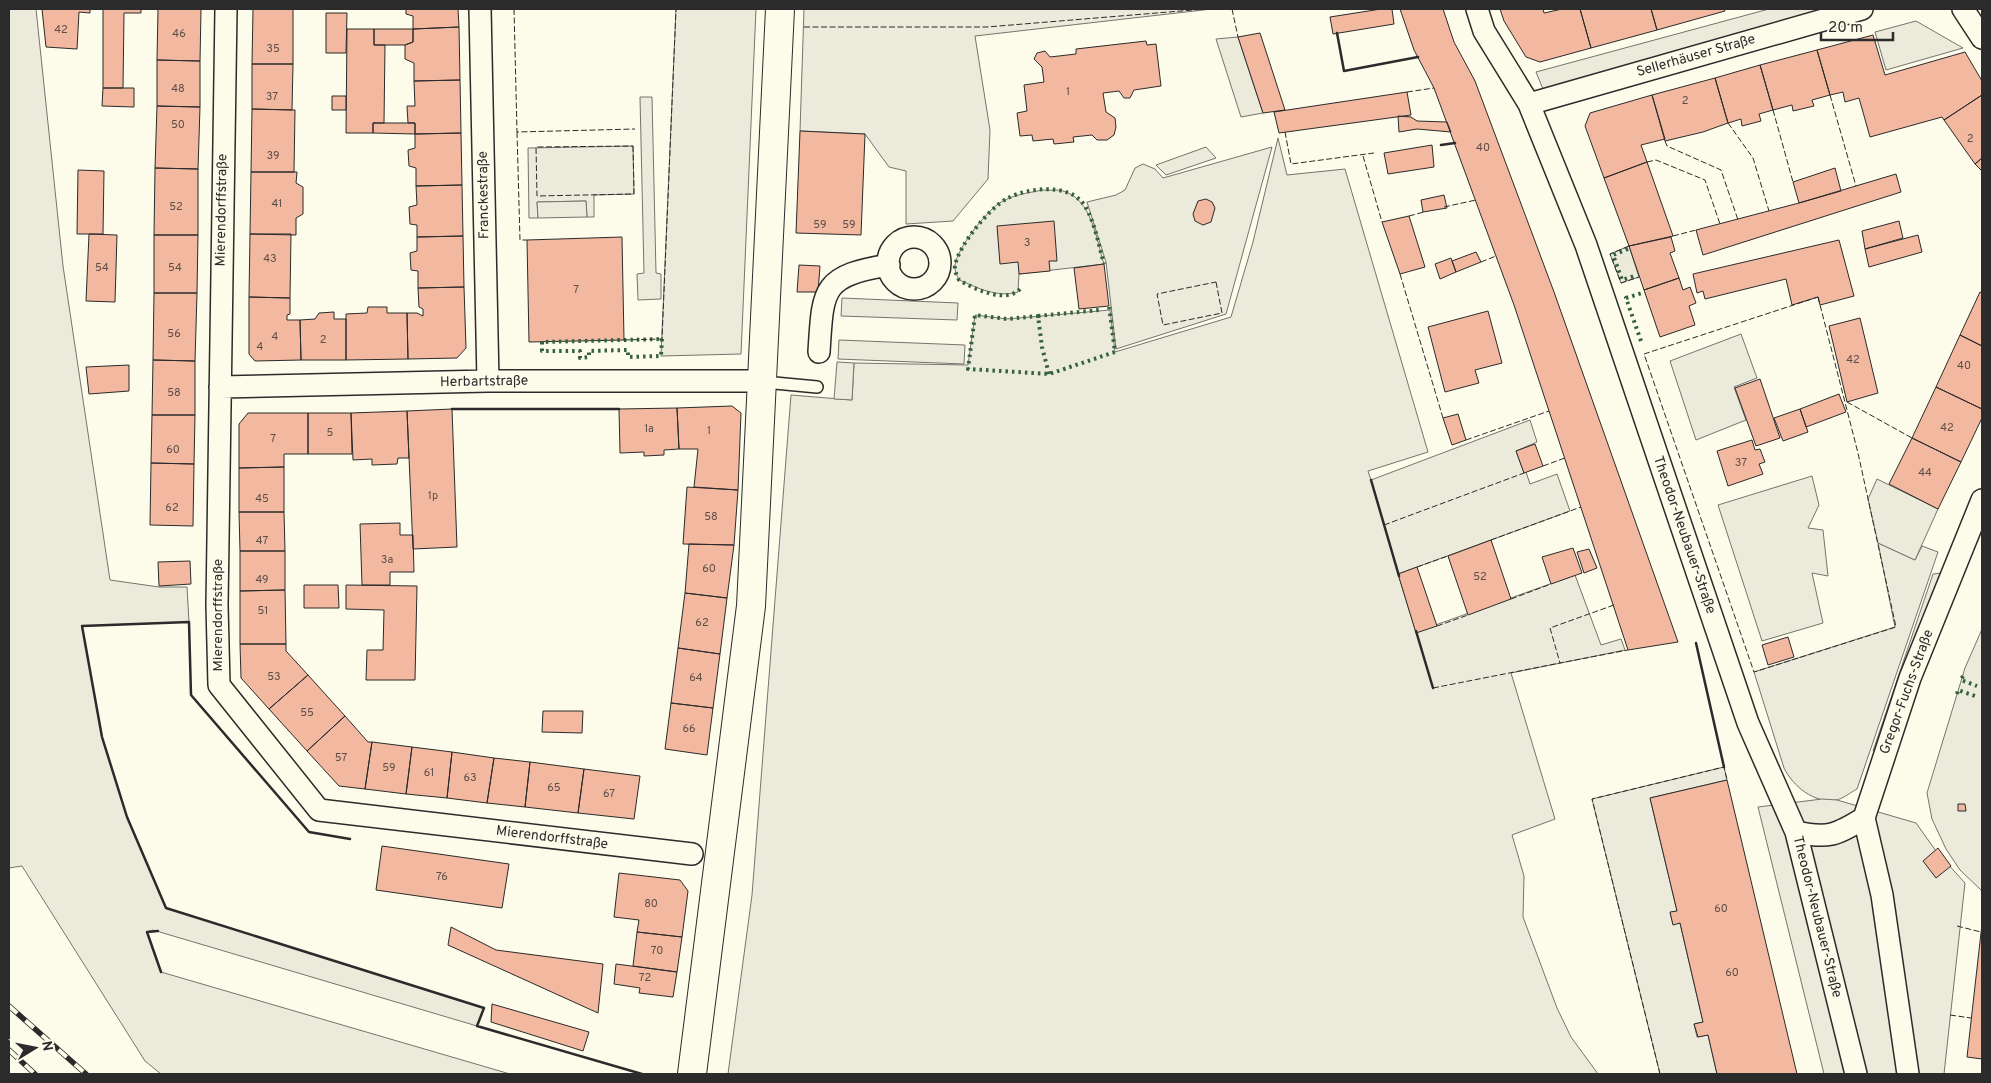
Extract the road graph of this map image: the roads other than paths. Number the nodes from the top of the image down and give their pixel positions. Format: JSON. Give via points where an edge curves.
{"nodes":[{"id":1,"x":226,"y":9,"type":"edge"},
{"id":2,"x":480,"y":9,"type":"edge"},
{"id":3,"x":780,"y":9,"type":"edge"},
{"id":4,"x":1477,"y":9,"type":"edge"},
{"id":5,"x":1862,"y":9,"type":"edge"},
{"id":6,"x":1964,"y":9,"type":"edge"},
{"id":7,"x":1982,"y":38,"type":"edge"},
{"id":8,"x":1529,"y":104,"type":"junction"},
{"id":9,"x":888,"y":265,"type":"dead end"},
{"id":10,"x":819,"y":352,"type":"dead end"},
{"id":11,"x":488,"y":381,"type":"junction"},
{"id":12,"x":756,"y":381,"type":"junction"},
{"id":13,"x":220,"y":386,"type":"junction"},
{"id":14,"x":817,"y":387,"type":"dead end"},
{"id":15,"x":1982,"y":500,"type":"edge"},
{"id":16,"x":1864,"y":818,"type":"junction"},
{"id":17,"x":1796,"y":832,"type":"junction"},
{"id":18,"x":692,"y":854,"type":"dead end"},
{"id":19,"x":692,"y":1074,"type":"edge"},
{"id":20,"x":1856,"y":1074,"type":"edge"},
{"id":21,"x":1908,"y":1074,"type":"edge"}],
"edges":[{"from":1,"to":13,"type":"street","name":"Mierendorffstraße"},
{"from":2,"to":11,"type":"street","name":"Franckestraße"},
{"from":3,"to":12,"type":"street"},
{"from":4,"to":8,"type":"street","name":"Theodor-Neubauer-Straße","via":[[1484,31]]},
{"from":5,"to":8,"type":"street","name":"Sellerhäuser Straße"},
{"from":6,"to":7,"type":"street"},
{"from":8,"to":17,"type":"street","name":"Theodor-Neubauer-Straße","via":[[1586,245],[1748,724]]},
{"from":9,"to":10,"type":"street","via":[[858,270],[834,282],[823,301]]},
{"from":11,"to":12,"type":"street","name":"Herbartstraße"},
{"from":11,"to":13,"type":"street","name":"Herbartstraße"},
{"from":12,"to":14,"type":"lane"},
{"from":12,"to":19,"type":"street","via":[[751,606]]},
{"from":13,"to":18,"type":"street","name":"Mierendorffstraße","via":[[219,685],[319,810]]},
{"from":15,"to":16,"type":"street","name":"Gregor-Fuchs-Straße","via":[[1910,678]]},
{"from":16,"to":17,"type":"street","via":[[1842,831],[1818,837]]},
{"from":16,"to":21,"type":"street","via":[[1882,895]]},
{"from":17,"to":20,"type":"street","name":"Theodor-Neubauer-Straße"}]}
